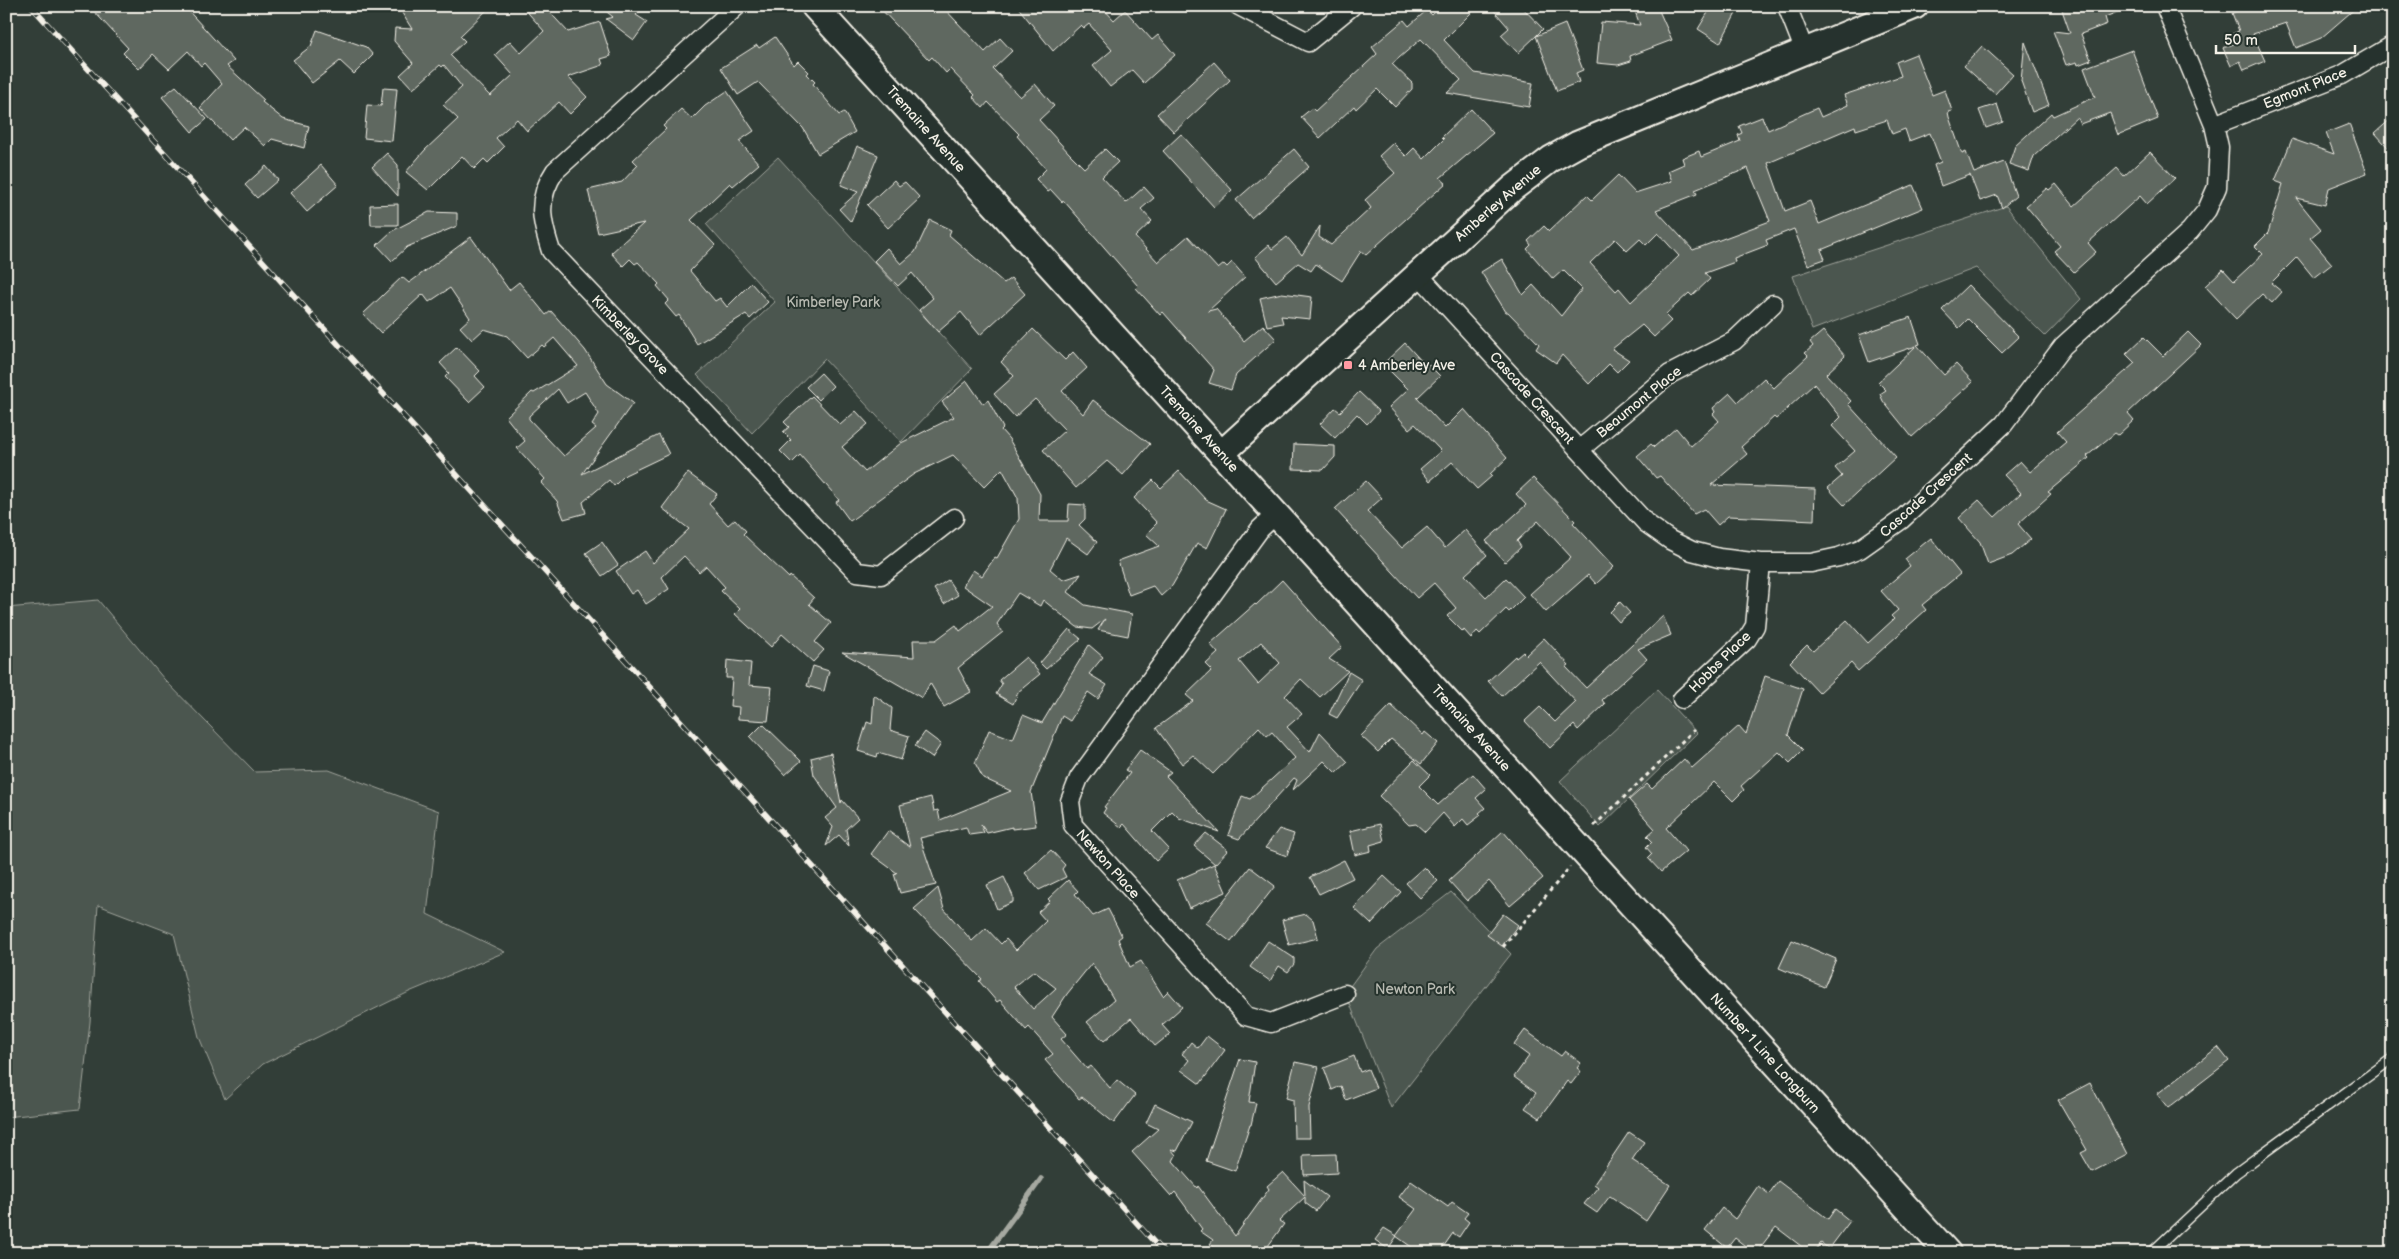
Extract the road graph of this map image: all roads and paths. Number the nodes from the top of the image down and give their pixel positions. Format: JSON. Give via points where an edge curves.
{"nodes":[{"id":1,"x":737,"y":6,"type":"edge"},
{"id":2,"x":814,"y":6,"type":"edge"},
{"id":3,"x":1239,"y":6,"type":"edge"},
{"id":4,"x":1352,"y":6,"type":"edge"},
{"id":5,"x":1787,"y":6,"type":"edge"},
{"id":6,"x":1915,"y":6,"type":"edge"},
{"id":7,"x":2164,"y":6,"type":"edge"},
{"id":8,"x":2393,"y":45,"type":"edge"},
{"id":9,"x":1805,"y":52,"type":"junction"},
{"id":10,"x":2214,"y":125,"type":"junction"},
{"id":11,"x":1418,"y":274,"type":"junction"},
{"id":12,"x":1773,"y":304,"type":"dead end"},
{"id":13,"x":1579,"y":450,"type":"junction"},
{"id":14,"x":1221,"y":454,"type":"junction"},
{"id":15,"x":1276,"y":514,"type":"junction"},
{"id":16,"x":954,"y":518,"type":"dead end"},
{"id":17,"x":1761,"y":563,"type":"junction"},
{"id":18,"x":1682,"y":699,"type":"dead end"},
{"id":19,"x":1694,"y":730,"type":"dead end"},
{"id":20,"x":1594,"y":826,"type":"dead end"},
{"id":21,"x":1584,"y":851,"type":"junction"},
{"id":22,"x":1503,"y":947,"type":"dead end"},
{"id":23,"x":1345,"y":994,"type":"dead end"},
{"id":24,"x":2393,"y":1058,"type":"edge"},
{"id":25,"x":1948,"y":1253,"type":"edge"},
{"id":26,"x":2151,"y":1253,"type":"edge"}],
"edges":[{"from":1,"to":16,"type":"street","name":"Kimberley Grove","via":[[555,171],[546,184],[541,206],[542,227],[551,251],[857,572],[881,576]]},
{"from":2,"to":14,"type":"main road","name":"Tremaine Avenue"},
{"from":3,"to":4,"type":"street","via":[[1308,42]]},
{"from":5,"to":9,"type":"street"},
{"from":6,"to":9,"type":"main road","name":"Amberley Avenue"},
{"from":7,"to":10,"type":"street","name":"Cascade Crescent"},
{"from":8,"to":10,"type":"street","name":"Egmont Place","via":[[2342,76]]},
{"from":9,"to":11,"type":"main road","name":"Amberley Avenue","via":[[1578,144],[1552,158],[1513,188]]},
{"from":10,"to":17,"type":"street","name":"Cascade Crescent","via":[[2219,168],[2217,187],[2207,210],[2190,230],[2063,346],[2004,424],[1901,520],[1860,549],[1839,558],[1811,563]]},
{"from":11,"to":13,"type":"street","name":"Cascade Crescent"},
{"from":11,"to":14,"type":"main road","name":"Amberley Avenue"},
{"from":12,"to":13,"type":"street","name":"Beaumont Place","via":[[1734,341],[1670,374]]},
{"from":13,"to":17,"type":"street","name":"Cascade Crescent","via":[[1646,523],[1670,540],[1692,551],[1719,558]]},
{"from":14,"to":15,"type":"main road","name":"Tremaine Avenue"},
{"from":15,"to":21,"type":"main road","name":"Tremaine Avenue"},
{"from":15,"to":23,"type":"street","name":"Newton Place","via":[[1260,529],[1079,778],[1070,801],[1073,825],[1246,1016],[1271,1023]]},
{"from":17,"to":18,"type":"street","name":"Hobbs Place","via":[[1755,626],[1741,645]]},
{"from":19,"to":20,"type":"path"},
{"from":21,"to":22,"type":"path"},
{"from":21,"to":25,"type":"main road","name":"Number 1 Line Longburn"},
{"from":24,"to":26,"type":"lane","via":[[2236,1173]]}]}
